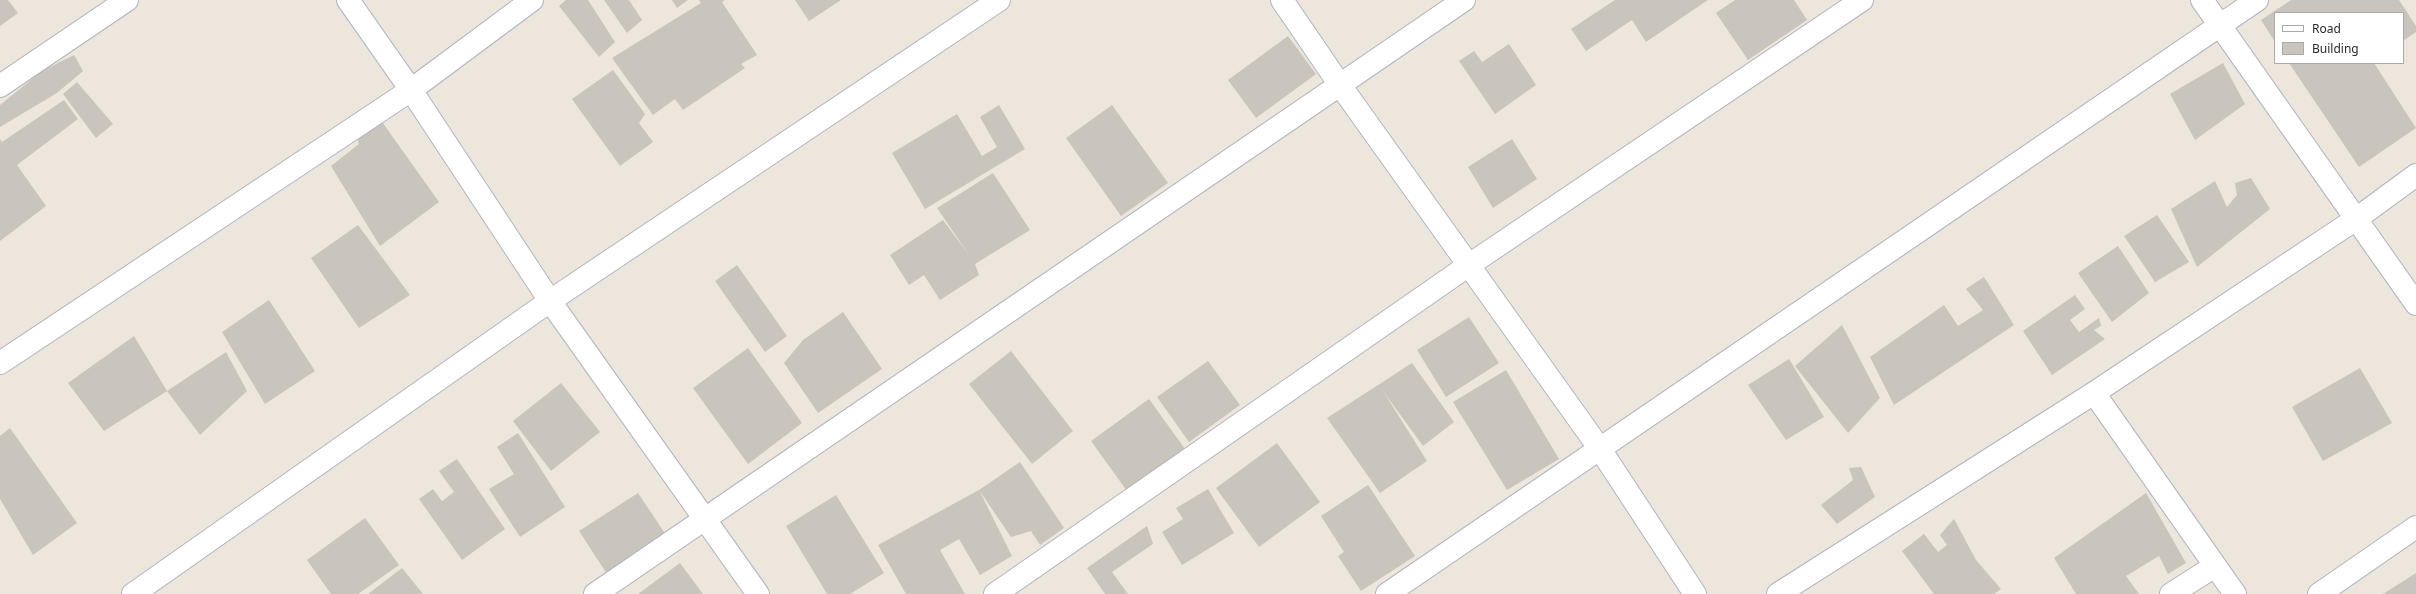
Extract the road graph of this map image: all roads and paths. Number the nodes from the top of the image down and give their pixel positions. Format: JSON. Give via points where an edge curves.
{"nodes":[{"id":1,"x":127,"y":0,"type":"edge"},
{"id":2,"x":348,"y":0,"type":"edge"},
{"id":3,"x":532,"y":0,"type":"edge"},
{"id":4,"x":999,"y":0,"type":"edge"},
{"id":5,"x":1282,"y":0,"type":"edge"},
{"id":6,"x":1464,"y":0,"type":"edge"},
{"id":7,"x":1862,"y":0,"type":"edge"},
{"id":8,"x":2202,"y":0,"type":"edge"},
{"id":9,"x":2257,"y":0,"type":"edge"},
{"id":10,"x":2219,"y":26,"type":"junction"},
{"id":11,"x":1340,"y":85,"type":"junction"},
{"id":12,"x":0,"y":86,"type":"edge"},
{"id":13,"x":411,"y":90,"type":"junction"},
{"id":14,"x":2416,"y":175,"type":"edge"},
{"id":15,"x":2356,"y":219,"type":"junction"},
{"id":16,"x":1469,"y":265,"type":"junction"},
{"id":17,"x":550,"y":301,"type":"junction"},
{"id":18,"x":2416,"y":304,"type":"edge"},
{"id":19,"x":0,"y":363,"type":"edge"},
{"id":20,"x":2094,"y":393,"type":"junction"},
{"id":21,"x":1600,"y":449,"type":"junction"},
{"id":22,"x":705,"y":518,"type":"junction"},
{"id":23,"x":2416,"y":527,"type":"edge"},
{"id":24,"x":2215,"y":566,"type":"junction"},
{"id":25,"x":133,"y":594,"type":"edge"},
{"id":26,"x":595,"y":594,"type":"edge"},
{"id":27,"x":758,"y":594,"type":"edge"},
{"id":28,"x":995,"y":594,"type":"edge"},
{"id":29,"x":1387,"y":594,"type":"edge"},
{"id":30,"x":1695,"y":594,"type":"edge"},
{"id":31,"x":1778,"y":594,"type":"edge"},
{"id":32,"x":2171,"y":594,"type":"edge"},
{"id":33,"x":2235,"y":594,"type":"edge"},
{"id":34,"x":2319,"y":594,"type":"edge"}],
"edges":[{"from":1,"to":12,"type":"street"},
{"from":2,"to":13,"type":"street"},
{"from":3,"to":13,"type":"street"},
{"from":4,"to":17,"type":"street"},
{"from":5,"to":11,"type":"street"},
{"from":6,"to":11,"type":"street"},
{"from":7,"to":16,"type":"street"},
{"from":8,"to":10,"type":"street"},
{"from":9,"to":10,"type":"street"},
{"from":10,"to":15,"type":"street"},
{"from":10,"to":21,"type":"street"},
{"from":11,"to":16,"type":"street"},
{"from":11,"to":22,"type":"street"},
{"from":13,"to":17,"type":"street"},
{"from":13,"to":19,"type":"street"},
{"from":14,"to":15,"type":"street"},
{"from":15,"to":18,"type":"street"},
{"from":15,"to":20,"type":"street"},
{"from":16,"to":21,"type":"street"},
{"from":16,"to":28,"type":"street"},
{"from":17,"to":22,"type":"street"},
{"from":17,"to":25,"type":"street"},
{"from":20,"to":24,"type":"street"},
{"from":20,"to":31,"type":"street"},
{"from":21,"to":29,"type":"street"},
{"from":21,"to":30,"type":"street"},
{"from":22,"to":26,"type":"street"},
{"from":22,"to":27,"type":"street"},
{"from":23,"to":34,"type":"street"},
{"from":24,"to":32,"type":"street"},
{"from":24,"to":33,"type":"street"}]}
